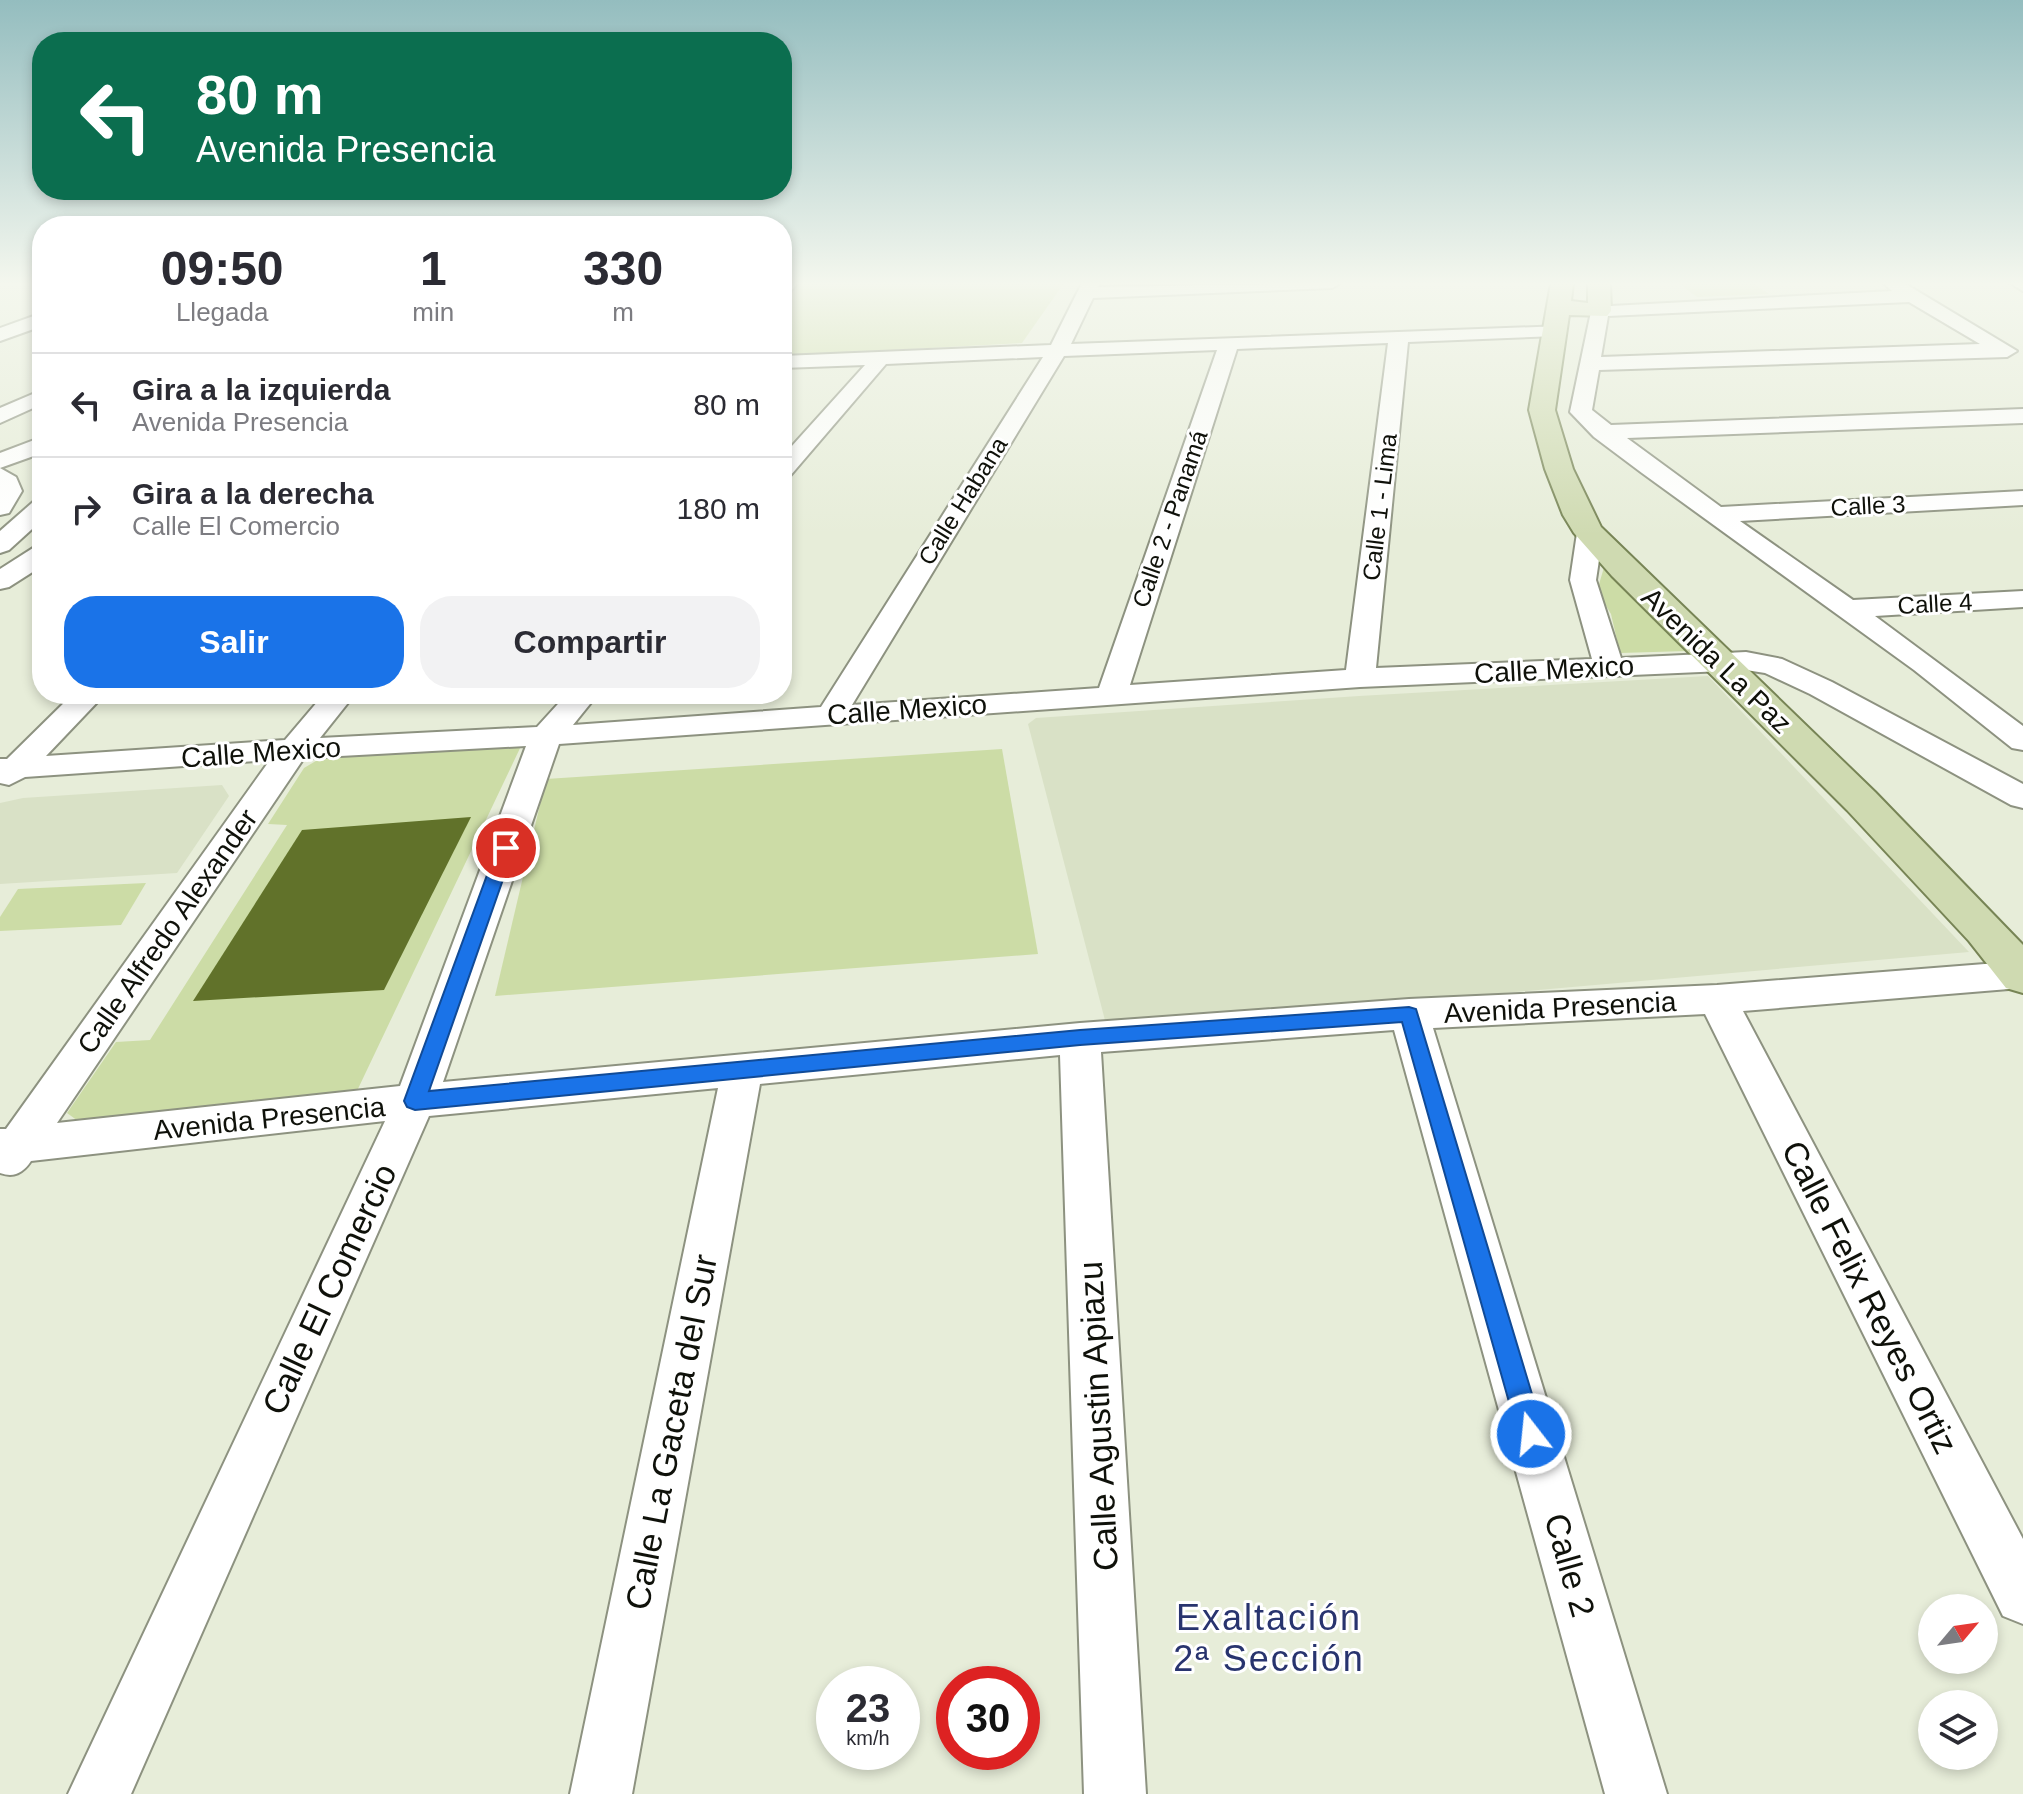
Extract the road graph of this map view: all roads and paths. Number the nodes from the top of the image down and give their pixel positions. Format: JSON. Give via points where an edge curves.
{"nodes":[{"id":1,"x":874,"y":367,"type":"edge"},
{"id":2,"x":1048,"y":367,"type":"edge"},
{"id":3,"x":1221,"y":367,"type":"edge"},
{"id":4,"x":1395,"y":367,"type":"edge"},
{"id":5,"x":1549,"y":367,"type":"edge"},
{"id":6,"x":1590,"y":367,"type":"edge"},
{"id":7,"x":32,"y":396,"type":"edge"},
{"id":8,"x":0,"y":398,"type":"edge"},
{"id":9,"x":32,"y":401,"type":"edge"},
{"id":10,"x":0,"y":416,"type":"edge"},
{"id":11,"x":2023,"y":416,"type":"edge"},
{"id":12,"x":0,"y":424,"type":"edge"},
{"id":13,"x":32,"y":424,"type":"edge"},
{"id":14,"x":1602,"y":432,"type":"junction"},
{"id":15,"x":32,"y":448,"type":"edge"},
{"id":16,"x":792,"y":460,"type":"edge"},
{"id":17,"x":0,"y":461,"type":"edge"},
{"id":18,"x":0,"y":475,"type":"edge"},
{"id":19,"x":2023,"y":498,"type":"edge"},
{"id":20,"x":0,"y":508,"type":"edge"},
{"id":21,"x":1713,"y":515,"type":"junction"},
{"id":22,"x":32,"y":516,"type":"edge"},
{"id":23,"x":1590,"y":533,"type":"junction"},
{"id":24,"x":0,"y":545,"type":"edge"},
{"id":25,"x":32,"y":560,"type":"edge"},
{"id":26,"x":0,"y":581,"type":"edge"},
{"id":27,"x":2023,"y":599,"type":"edge"},
{"id":28,"x":1846,"y":609,"type":"junction"},
{"id":29,"x":1719,"y":661,"type":"junction"},
{"id":30,"x":1609,"y":667,"type":"junction"},
{"id":31,"x":1360,"y":678,"type":"junction"},
{"id":32,"x":1112,"y":694,"type":"junction"},
{"id":33,"x":79,"y":704,"type":"edge"},
{"id":34,"x":332,"y":704,"type":"edge"},
{"id":35,"x":574,"y":704,"type":"edge"},
{"id":36,"x":831,"y":715,"type":"junction"},
{"id":37,"x":2019,"y":734,"type":"edge"},
{"id":38,"x":546,"y":736,"type":"junction"},
{"id":39,"x":294,"y":749,"type":"junction"},
{"id":40,"x":5,"y":774,"type":"edge"},
{"id":41,"x":2023,"y":798,"type":"edge"},
{"id":42,"x":2022,"y":975,"type":"edge"},
{"id":43,"x":1717,"y":999,"type":"junction"},
{"id":44,"x":1409,"y":1014,"type":"junction"},
{"id":45,"x":1080,"y":1038,"type":"junction"},
{"id":46,"x":742,"y":1070,"type":"junction"},
{"id":47,"x":415,"y":1101,"type":"junction"},
{"id":48,"x":6,"y":1155,"type":"edge"},
{"id":49,"x":2023,"y":1596,"type":"edge"},
{"id":50,"x":99,"y":1794,"type":"edge"},
{"id":51,"x":601,"y":1794,"type":"edge"},
{"id":52,"x":1115,"y":1794,"type":"edge"},
{"id":53,"x":1636,"y":1794,"type":"edge"}],
"edges":[{"from":1,"to":16,"type":"street"},
{"from":2,"to":36,"type":"street","name":"Calle Habana"},
{"from":3,"to":32,"type":"street","name":"Calle 2 - Panamá"},
{"from":4,"to":31,"type":"street","name":"Calle 1 - Lima"},
{"from":5,"to":23,"type":"main road","name":"Avenida La Paz","via":[[1542,410],[1559,469]]},
{"from":6,"to":14,"type":"street","via":[[1581,412]]},
{"from":7,"to":8,"type":"street"},
{"from":9,"to":10,"type":"street"},
{"from":11,"to":14,"type":"street"},
{"from":12,"to":13,"type":"street"},
{"from":14,"to":21,"type":"street"},
{"from":15,"to":17,"type":"street"},
{"from":18,"to":20,"type":"street","via":[[10,491]]},
{"from":19,"to":21,"type":"street","name":"Calle 3"},
{"from":21,"to":28,"type":"street"},
{"from":22,"to":24,"type":"street"},
{"from":23,"to":29,"type":"main road","name":"Avenida La Paz"},
{"from":23,"to":30,"type":"street","via":[[1583,580]]},
{"from":25,"to":26,"type":"street"},
{"from":27,"to":28,"type":"street","name":"Calle 4"},
{"from":28,"to":37,"type":"street"},
{"from":29,"to":30,"type":"street","name":"Calle Mexico"},
{"from":29,"to":41,"type":"street","name":"Calle Mexico","via":[[1772,665]]},
{"from":29,"to":42,"type":"main road","name":"Avenida La Paz","via":[[1861,801]]},
{"from":30,"to":31,"type":"street","name":"Calle Mexico"},
{"from":31,"to":32,"type":"street","name":"Calle Mexico"},
{"from":32,"to":36,"type":"street","name":"Calle Mexico"},
{"from":33,"to":40,"type":"street"},
{"from":34,"to":39,"type":"street","name":"Calle Alfredo Alexander"},
{"from":35,"to":38,"type":"street","name":"Calle El Comercio"},
{"from":36,"to":38,"type":"street","name":"Calle Mexico"},
{"from":38,"to":39,"type":"street","name":"Calle Mexico"},
{"from":38,"to":47,"type":"street","name":"Calle El Comercio"},
{"from":39,"to":40,"type":"street","name":"Calle Mexico"},
{"from":39,"to":48,"type":"street","name":"Calle Alfredo Alexander"},
{"from":42,"to":43,"type":"street","name":"Avenida Presencia"},
{"from":43,"to":44,"type":"street","name":"Avenida Presencia"},
{"from":43,"to":49,"type":"street","name":"Calle Felix Reyes Ortiz"},
{"from":44,"to":45,"type":"street","name":"Avenida Presencia"},
{"from":44,"to":53,"type":"street","name":"Calle 2"},
{"from":45,"to":46,"type":"street","name":"Avenida Presencia"},
{"from":45,"to":52,"type":"street","name":"Calle Agustin Apiazu"},
{"from":46,"to":47,"type":"street","name":"Avenida Presencia"},
{"from":46,"to":51,"type":"street","name":"Calle La Gaceta del Sur"},
{"from":47,"to":48,"type":"street","name":"Avenida Presencia"},
{"from":47,"to":50,"type":"street","name":"Calle El Comercio"}]}
